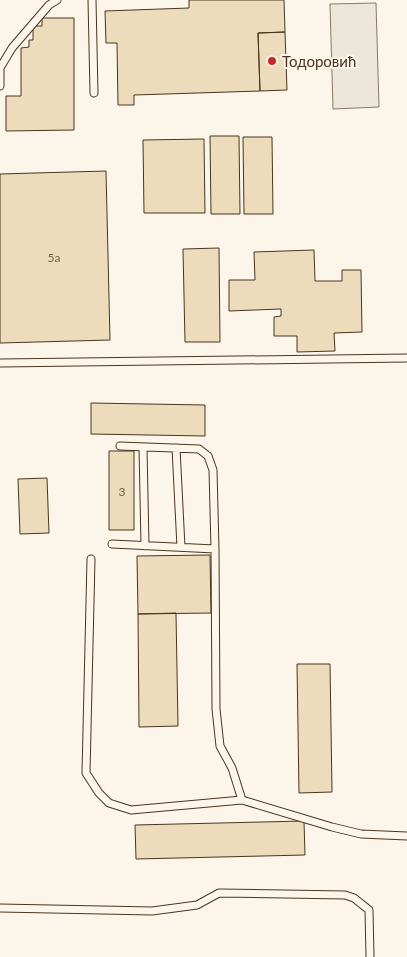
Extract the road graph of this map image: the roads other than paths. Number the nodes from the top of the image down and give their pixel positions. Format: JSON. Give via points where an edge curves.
{"nodes":[{"id":1,"x":56,"y":0,"type":"edge"},
{"id":2,"x":92,"y":0,"type":"edge"},
{"id":3,"x":0,"y":86,"type":"edge"},
{"id":4,"x":94,"y":93,"type":"dead end"},
{"id":5,"x":407,"y":358,"type":"edge"},
{"id":6,"x":0,"y":363,"type":"edge"},
{"id":7,"x":120,"y":446,"type":"dead end"},
{"id":8,"x":143,"y":447,"type":"junction"},
{"id":9,"x":176,"y":448,"type":"junction"},
{"id":10,"x":112,"y":544,"type":"dead end"},
{"id":11,"x":145,"y":546,"type":"junction"},
{"id":12,"x":181,"y":547,"type":"junction"},
{"id":13,"x":215,"y":548,"type":"junction"},
{"id":14,"x":91,"y":559,"type":"dead end"},
{"id":15,"x":242,"y":800,"type":"junction"},
{"id":16,"x":407,"y":836,"type":"edge"},
{"id":17,"x":0,"y":908,"type":"edge"},
{"id":18,"x":370,"y":957,"type":"edge"}],
"edges":[{"from":1,"to":3,"type":"lane","via":[[12,48],[0,68]]},
{"from":2,"to":4,"type":"lane"},
{"from":5,"to":6,"type":"lane"},
{"from":7,"to":8,"type":"lane"},
{"from":8,"to":9,"type":"lane"},
{"from":8,"to":11,"type":"lane"},
{"from":9,"to":12,"type":"lane"},
{"from":9,"to":13,"type":"lane","via":[[199,449],[208,456],[213,470]]},
{"from":10,"to":11,"type":"lane"},
{"from":11,"to":12,"type":"lane"},
{"from":12,"to":13,"type":"lane"},
{"from":13,"to":15,"type":"lane","via":[[216,710],[220,746],[232,768]]},
{"from":14,"to":15,"type":"lane","via":[[86,773],[109,803],[131,810]]},
{"from":15,"to":16,"type":"lane","via":[[361,834]]},
{"from":17,"to":18,"type":"lane","via":[[152,911],[197,905],[219,893],[345,895],[369,910]]}]}
